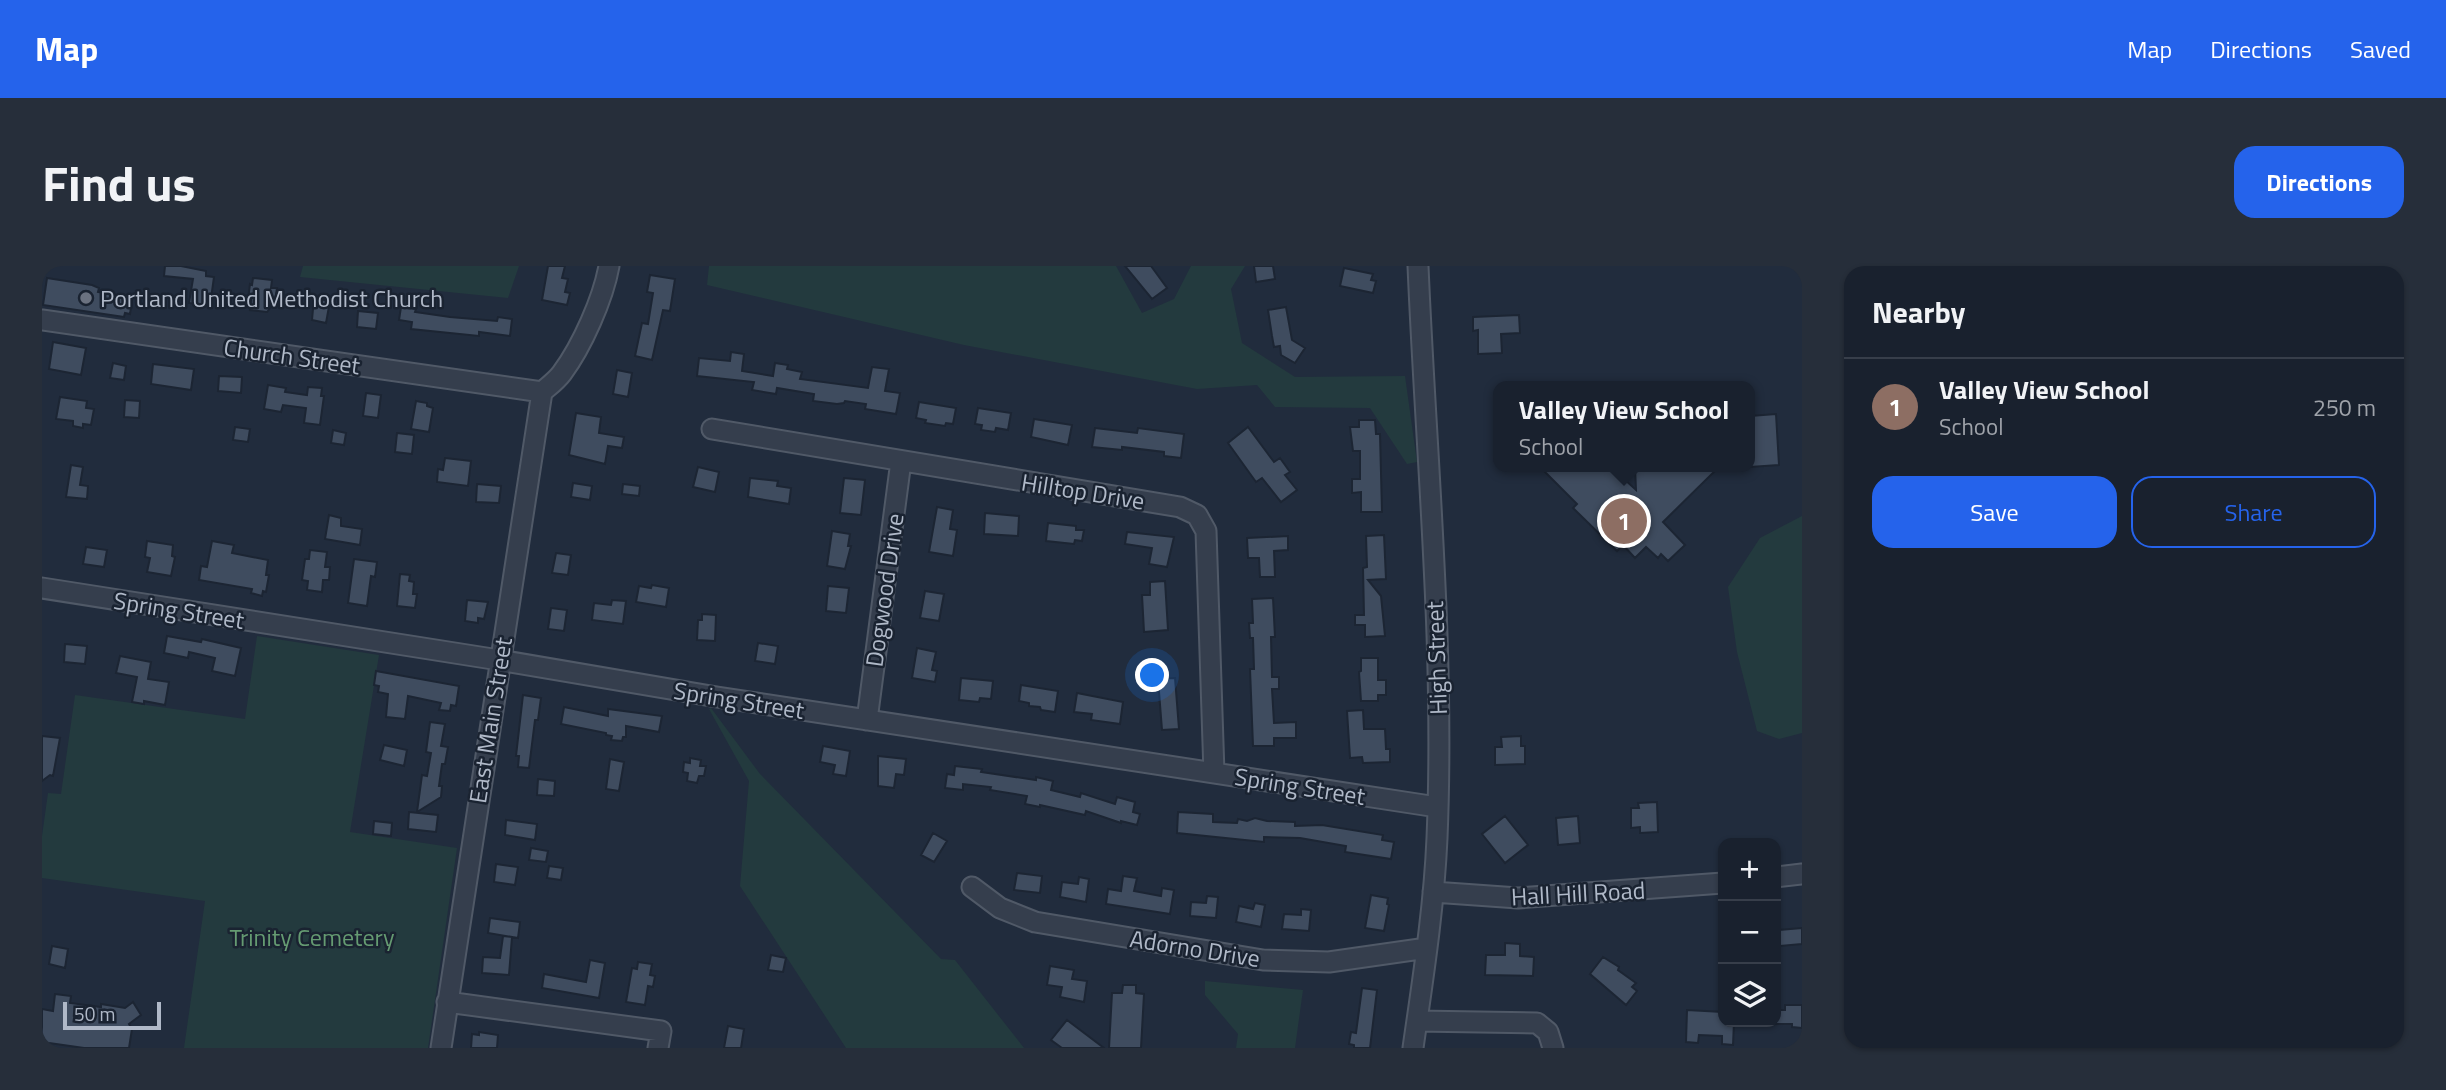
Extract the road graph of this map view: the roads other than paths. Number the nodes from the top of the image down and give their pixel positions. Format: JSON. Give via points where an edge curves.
{"nodes":[{"id":1,"x":609,"y":266,"type":"edge"},
{"id":2,"x":1418,"y":266,"type":"edge"},
{"id":3,"x":42,"y":320,"type":"edge"},
{"id":4,"x":542,"y":392,"type":"junction"},
{"id":5,"x":712,"y":429,"type":"dead end"},
{"id":6,"x":901,"y":461,"type":"junction"},
{"id":7,"x":42,"y":589,"type":"edge"},
{"id":8,"x":499,"y":660,"type":"junction"},
{"id":9,"x":867,"y":720,"type":"junction"},
{"id":10,"x":1214,"y":773,"type":"junction"},
{"id":11,"x":1437,"y":807,"type":"junction"},
{"id":12,"x":1802,"y":874,"type":"edge"},
{"id":13,"x":1781,"y":876,"type":"edge"},
{"id":14,"x":1718,"y":883,"type":"edge"},
{"id":15,"x":972,"y":887,"type":"dead end"},
{"id":16,"x":1433,"y":891,"type":"junction"},
{"id":17,"x":1427,"y":948,"type":"junction"},
{"id":18,"x":447,"y":1002,"type":"junction"},
{"id":19,"x":1417,"y":1021,"type":"junction"},
{"id":20,"x":660,"y":1040,"type":"edge"},
{"id":21,"x":441,"y":1048,"type":"edge"},
{"id":22,"x":1413,"y":1048,"type":"edge"},
{"id":23,"x":1553,"y":1048,"type":"edge"}],
"edges":[{"from":1,"to":4,"type":"street","via":[[584,333],[562,373]]},
{"from":2,"to":11,"type":"street","name":"High Street","via":[[1438,695]]},
{"from":3,"to":4,"type":"street","name":"Church Street"},
{"from":4,"to":8,"type":"street","name":"East Main Street"},
{"from":5,"to":6,"type":"street","name":"Hilltop Drive"},
{"from":6,"to":9,"type":"street","name":"Dogwood Drive"},
{"from":6,"to":10,"type":"street","name":"Hilltop Drive","via":[[1180,507],[1197,515],[1206,531]]},
{"from":7,"to":8,"type":"street","name":"Spring Street"},
{"from":8,"to":9,"type":"street","name":"Spring Street"},
{"from":8,"to":18,"type":"street","name":"East Main Street"},
{"from":9,"to":10,"type":"street","name":"Spring Street"},
{"from":10,"to":11,"type":"street","name":"Spring Street"},
{"from":11,"to":16,"type":"street","name":"High Street"},
{"from":12,"to":13,"type":"street"},
{"from":14,"to":16,"type":"street","name":"Hall Hill Road","via":[[1518,898]]},
{"from":15,"to":17,"type":"street","name":"Adorno Drive","via":[[1000,908],[1035,922],[1263,960],[1329,962]]},
{"from":16,"to":17,"type":"street","name":"High Street"},
{"from":17,"to":19,"type":"street","name":"High Street"},
{"from":18,"to":20,"type":"street"},
{"from":18,"to":21,"type":"street","name":"East Main Street"},
{"from":19,"to":22,"type":"street","name":"High Street"},
{"from":19,"to":23,"type":"street","via":[[1537,1023],[1548,1032]]}]}
